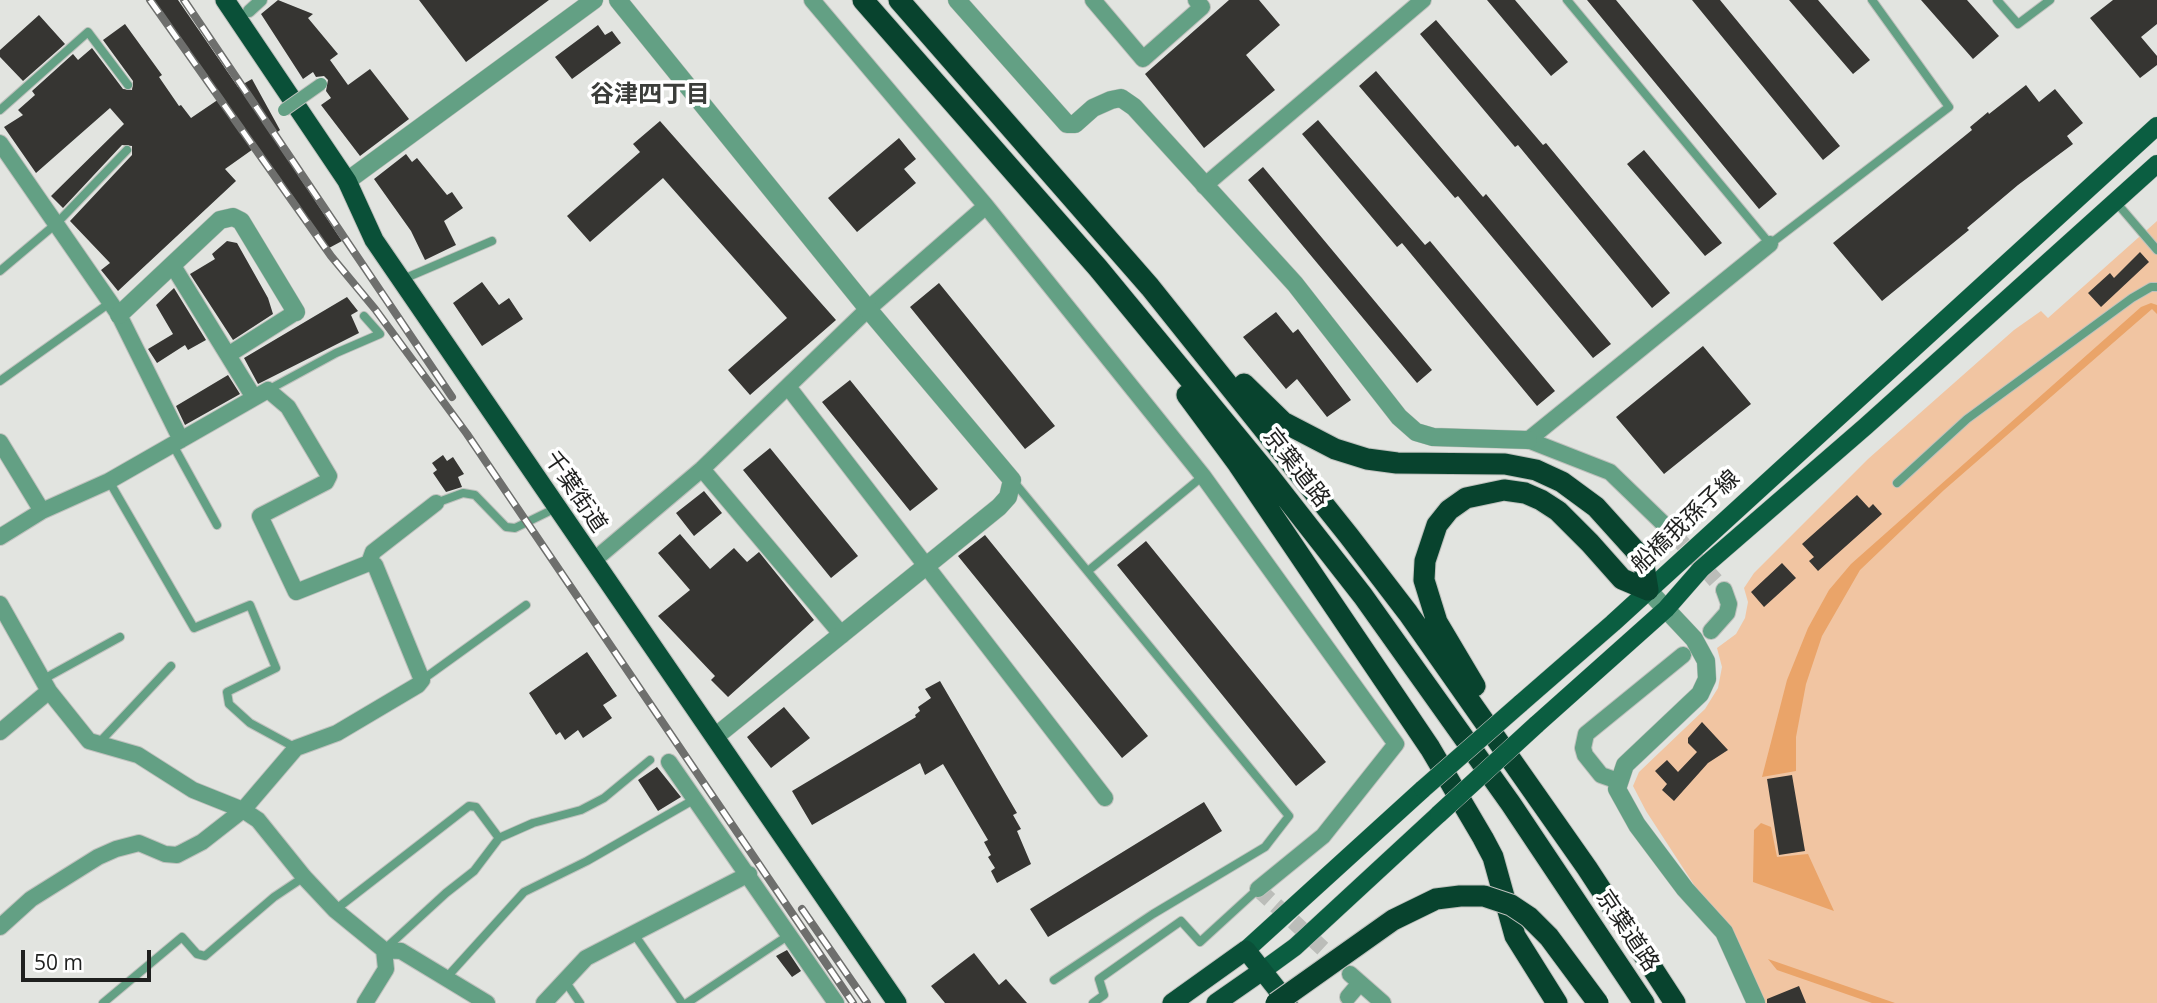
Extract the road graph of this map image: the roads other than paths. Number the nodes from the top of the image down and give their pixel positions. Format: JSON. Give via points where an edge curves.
{"nodes":[{"id":1,"x":225,"y":0,"type":"edge"},
{"id":2,"x":261,"y":0,"type":"edge"},
{"id":3,"x":594,"y":0,"type":"edge"},
{"id":4,"x":618,"y":0,"type":"edge"},
{"id":5,"x":811,"y":0,"type":"edge"},
{"id":6,"x":863,"y":0,"type":"edge"},
{"id":7,"x":899,"y":0,"type":"edge"},
{"id":8,"x":957,"y":0,"type":"edge"},
{"id":9,"x":1093,"y":0,"type":"edge"},
{"id":10,"x":1196,"y":0,"type":"edge"},
{"id":11,"x":1423,"y":0,"type":"edge"},
{"id":12,"x":1567,"y":0,"type":"edge"},
{"id":13,"x":1872,"y":0,"type":"edge"},
{"id":14,"x":1997,"y":0,"type":"edge"},
{"id":15,"x":2050,"y":0,"type":"edge"},
{"id":16,"x":248,"y":11,"type":"dead end"},
{"id":17,"x":321,"y":84,"type":"dead end"},
{"id":18,"x":128,"y":85,"type":"dead end"},
{"id":19,"x":0,"y":110,"type":"edge"},
{"id":20,"x":284,"y":110,"type":"dead end"},
{"id":21,"x":2157,"y":126,"type":"edge"},
{"id":22,"x":0,"y":144,"type":"edge"},
{"id":23,"x":127,"y":150,"type":"dead end"},
{"id":24,"x":2157,"y":164,"type":"edge"},
{"id":25,"x":346,"y":181,"type":"junction"},
{"id":26,"x":1204,"y":186,"type":"junction"},
{"id":27,"x":2115,"y":201,"type":"junction"},
{"id":28,"x":986,"y":206,"type":"junction"},
{"id":29,"x":57,"y":223,"type":"junction"},
{"id":30,"x":492,"y":241,"type":"dead end"},
{"id":31,"x":1770,"y":244,"type":"junction"},
{"id":32,"x":2157,"y":250,"type":"edge"},
{"id":33,"x":173,"y":265,"type":"junction"},
{"id":34,"x":1098,"y":268,"type":"junction"},
{"id":35,"x":0,"y":271,"type":"edge"},
{"id":36,"x":401,"y":279,"type":"junction"},
{"id":37,"x":1150,"y":287,"type":"junction"},
{"id":38,"x":2157,"y":287,"type":"edge"},
{"id":39,"x":115,"y":309,"type":"junction"},
{"id":40,"x":869,"y":309,"type":"junction"},
{"id":41,"x":296,"y":312,"type":"joint"},
{"id":42,"x":364,"y":316,"type":"dead end"},
{"id":43,"x":228,"y":355,"type":"junction"},
{"id":44,"x":0,"y":381,"type":"edge"},
{"id":45,"x":789,"y":388,"type":"junction"},
{"id":46,"x":260,"y":393,"type":"junction"},
{"id":47,"x":1528,"y":440,"type":"junction"},
{"id":48,"x":0,"y":442,"type":"edge"},
{"id":49,"x":177,"y":442,"type":"junction"},
{"id":50,"x":702,"y":469,"type":"junction"},
{"id":51,"x":1203,"y":476,"type":"junction"},
{"id":52,"x":1012,"y":480,"type":"junction"},
{"id":53,"x":108,"y":481,"type":"junction"},
{"id":54,"x":1897,"y":483,"type":"dead end"},
{"id":55,"x":436,"y":503,"type":"joint"},
{"id":56,"x":556,"y":508,"type":"junction"},
{"id":57,"x":41,"y":511,"type":"junction"},
{"id":58,"x":217,"y":525,"type":"dead end"},
{"id":59,"x":1673,"y":533,"type":"tunnel mouth"},
{"id":60,"x":0,"y":537,"type":"edge"},
{"id":61,"x":593,"y":561,"type":"junction"},
{"id":62,"x":369,"y":563,"type":"junction"},
{"id":63,"x":927,"y":567,"type":"junction"},
{"id":64,"x":1088,"y":571,"type":"junction"},
{"id":65,"x":1648,"y":590,"type":"junction"},
{"id":66,"x":1724,"y":590,"type":"dead end"},
{"id":67,"x":0,"y":604,"type":"edge"},
{"id":68,"x":526,"y":605,"type":"dead end"},
{"id":69,"x":1666,"y":609,"type":"junction"},
{"id":70,"x":1712,"y":631,"type":"dead end"},
{"id":71,"x":842,"y":635,"type":"junction"},
{"id":72,"x":120,"y":637,"type":"dead end"},
{"id":73,"x":1683,"y":656,"type":"dead end"},
{"id":74,"x":171,"y":666,"type":"dead end"},
{"id":75,"x":422,"y":680,"type":"junction"},
{"id":76,"x":46,"y":685,"type":"junction"},
{"id":77,"x":0,"y":732,"type":"edge"},
{"id":78,"x":716,"y":736,"type":"junction"},
{"id":79,"x":97,"y":745,"type":"junction"},
{"id":80,"x":296,"y":748,"type":"junction"},
{"id":81,"x":650,"y":760,"type":"dead end"},
{"id":82,"x":669,"y":762,"type":"dead end"},
{"id":83,"x":1618,"y":780,"type":"junction"},
{"id":84,"x":1105,"y":798,"type":"dead end"},
{"id":85,"x":695,"y":799,"type":"junction"},
{"id":86,"x":243,"y":810,"type":"junction"},
{"id":87,"x":499,"y":838,"type":"junction"},
{"id":88,"x":1587,"y":868,"type":"junction"},
{"id":89,"x":749,"y":874,"type":"junction"},
{"id":90,"x":304,"y":877,"type":"junction"},
{"id":91,"x":1258,"y":889,"type":"joint"},
{"id":92,"x":335,"y":910,"type":"junction"},
{"id":93,"x":0,"y":927,"type":"edge"},
{"id":94,"x":634,"y":934,"type":"junction"},
{"id":95,"x":789,"y":935,"type":"junction"},
{"id":96,"x":384,"y":950,"type":"junction"},
{"id":97,"x":1246,"y":950,"type":"junction"},
{"id":98,"x":1262,"y":971,"type":"junction"},
{"id":99,"x":447,"y":977,"type":"junction"},
{"id":100,"x":1054,"y":980,"type":"dead end"},
{"id":101,"x":565,"y":981,"type":"junction"},
{"id":102,"x":1348,"y":997,"type":"dead end"},
{"id":103,"x":369,"y":1001,"type":"edge"},
{"id":104,"x":833,"y":1002,"type":"edge"},
{"id":105,"x":103,"y":1003,"type":"edge"},
{"id":106,"x":487,"y":1003,"type":"edge"},
{"id":107,"x":544,"y":1003,"type":"edge"},
{"id":108,"x":580,"y":1003,"type":"edge"},
{"id":109,"x":685,"y":1003,"type":"edge"},
{"id":110,"x":897,"y":1003,"type":"edge"},
{"id":111,"x":1093,"y":1003,"type":"edge"},
{"id":112,"x":1172,"y":1003,"type":"edge"},
{"id":113,"x":1216,"y":1003,"type":"edge"},
{"id":114,"x":1276,"y":1003,"type":"edge"},
{"id":115,"x":1288,"y":1003,"type":"edge"},
{"id":116,"x":1383,"y":1003,"type":"edge"},
{"id":117,"x":1557,"y":1003,"type":"edge"},
{"id":118,"x":1598,"y":1003,"type":"edge"},
{"id":119,"x":1644,"y":1003,"type":"edge"},
{"id":120,"x":1675,"y":1003,"type":"edge"},
{"id":121,"x":1755,"y":1003,"type":"edge"}],
"edges":[{"from":1,"to":25,"type":"highway","name":"千葉街道"},
{"from":2,"to":16,"type":"street"},
{"from":3,"to":25,"type":"street"},
{"from":4,"to":40,"type":"street"},
{"from":5,"to":28,"type":"street"},
{"from":6,"to":34,"type":"highway","name":"京葉道路"},
{"from":7,"to":37,"type":"highway","name":"京葉道路"},
{"from":8,"to":26,"type":"street","via":[[1067,124],[1121,98]]},
{"from":9,"to":10,"type":"street","via":[[1143,59],[1202,7]]},
{"from":11,"to":26,"type":"street"},
{"from":12,"to":31,"type":"lane"},
{"from":13,"to":31,"type":"lane","via":[[1949,107]]},
{"from":14,"to":15,"type":"lane","via":[[2018,24]]},
{"from":17,"to":20,"type":"street","bridge":true},
{"from":18,"to":19,"type":"lane","via":[[88,32]]},
{"from":21,"to":65,"type":"main road","name":"船橋我孫子線"},
{"from":22,"to":29,"type":"street"},
{"from":23,"to":29,"type":"lane"},
{"from":24,"to":27,"type":"main road","name":"船橋我孫子線"},
{"from":25,"to":36,"type":"highway","name":"千葉街道","via":[[374,240]]},
{"from":26,"to":47,"type":"street","via":[[1295,284],[1399,417],[1416,432],[1433,437]]},
{"from":27,"to":32,"type":"lane"},
{"from":27,"to":69,"type":"main road","name":"船橋我孫子線","via":[[1701,569]]},
{"from":28,"to":40,"type":"street"},
{"from":28,"to":51,"type":"street"},
{"from":29,"to":35,"type":"lane"},
{"from":29,"to":39,"type":"street"},
{"from":30,"to":36,"type":"lane"},
{"from":31,"to":47,"type":"street"},
{"from":33,"to":39,"type":"street"},
{"from":33,"to":41,"type":"street","via":[[220,220],[233,217],[241,221]]},
{"from":33,"to":43,"type":"street"},
{"from":34,"to":117,"type":"highway","via":[[1238,464],[1430,748],[1493,858],[1516,936]]},
{"from":34,"to":119,"type":"highway","name":"京葉道路","bridge":true,"via":[[1363,596],[1511,804]]},
{"from":36,"to":56,"type":"highway","name":"千葉街道"},
{"from":37,"to":65,"type":"highway","via":[[1264,405],[1309,438],[1367,459],[1505,464],[1536,470],[1562,482],[1596,507],[1643,559]]},
{"from":37,"to":88,"type":"highway","name":"京葉道路","bridge":true,"via":[[1408,612]]},
{"from":38,"to":54,"type":"lane","via":[[2132,298],[1968,419]]},
{"from":39,"to":44,"type":"lane"},
{"from":39,"to":49,"type":"street"},
{"from":40,"to":45,"type":"street"},
{"from":40,"to":52,"type":"street"},
{"from":41,"to":43,"type":"street"},
{"from":42,"to":46,"type":"lane","via":[[380,334]]},
{"from":43,"to":46,"type":"street"},
{"from":45,"to":50,"type":"street"},
{"from":45,"to":63,"type":"street"},
{"from":46,"to":49,"type":"street"},
{"from":46,"to":62,"type":"street","via":[[288,407],[329,476],[326,482],[260,516],[296,592]]},
{"from":47,"to":59,"type":"street","via":[[1610,472]]},
{"from":48,"to":57,"type":"street"},
{"from":49,"to":53,"type":"street"},
{"from":49,"to":58,"type":"lane"},
{"from":50,"to":61,"type":"street"},
{"from":50,"to":71,"type":"street"},
{"from":51,"to":64,"type":"lane"},
{"from":51,"to":91,"type":"street","via":[[1396,744],[1323,836]]},
{"from":52,"to":63,"type":"street","via":[[1008,497],[999,507]]},
{"from":52,"to":64,"type":"lane"},
{"from":53,"to":57,"type":"street"},
{"from":53,"to":80,"type":"lane","via":[[194,628],[250,606],[276,668],[227,691],[229,704],[250,723]]},
{"from":55,"to":56,"type":"lane","via":[[463,493],[475,495],[506,527],[515,528]]},
{"from":55,"to":62,"type":"street","via":[[373,552]]},
{"from":56,"to":61,"type":"highway","name":"千葉街道"},
{"from":57,"to":60,"type":"street"},
{"from":61,"to":78,"type":"highway","name":"千葉街道"},
{"from":62,"to":75,"type":"street","via":[[375,565]]},
{"from":63,"to":71,"type":"street"},
{"from":63,"to":84,"type":"street"},
{"from":64,"to":100,"type":"lane","via":[[1289,816],[1265,847]]},
{"from":65,"to":69,"type":"street"},
{"from":65,"to":88,"type":"highway","bridge":true,"via":[[1622,579],[1558,511],[1525,493],[1504,490],[1466,498],[1449,510],[1429,542],[1424,580],[1437,622]]},
{"from":65,"to":97,"type":"main road","name":"船橋我孫子線","bridge":true},
{"from":66,"to":70,"type":"street","via":[[1727,613]]},
{"from":67,"to":76,"type":"street"},
{"from":68,"to":75,"type":"lane"},
{"from":69,"to":83,"type":"street","via":[[1694,639],[1706,661],[1705,686],[1625,765]]},
{"from":69,"to":98,"type":"main road","name":"船橋我孫子線","bridge":true,"via":[[1295,947]]},
{"from":71,"to":78,"type":"street"},
{"from":72,"to":76,"type":"lane"},
{"from":73,"to":83,"type":"street","via":[[1586,734],[1585,755],[1601,775]]},
{"from":74,"to":79,"type":"lane"},
{"from":75,"to":80,"type":"street","via":[[337,733]]},
{"from":76,"to":77,"type":"street"},
{"from":76,"to":79,"type":"street","via":[[80,733]]},
{"from":78,"to":110,"type":"highway","name":"千葉街道"},
{"from":79,"to":86,"type":"street","via":[[138,755],[193,790]]},
{"from":80,"to":86,"type":"street"},
{"from":81,"to":87,"type":"lane","via":[[604,798],[581,810],[533,822]]},
{"from":82,"to":85,"type":"street"},
{"from":83,"to":121,"type":"street","via":[[1617,789],[1637,825],[1724,932]]},
{"from":85,"to":89,"type":"street"},
{"from":85,"to":99,"type":"lane","via":[[524,892]]},
{"from":86,"to":90,"type":"street","via":[[258,820]]},
{"from":86,"to":93,"type":"street","via":[[177,855],[139,843],[98,857],[31,899]]},
{"from":87,"to":92,"type":"lane","via":[[476,807],[469,806]]},
{"from":87,"to":96,"type":"lane","via":[[474,871]]},
{"from":88,"to":120,"type":"highway","name":"京葉道路"},
{"from":89,"to":94,"type":"street"},
{"from":89,"to":95,"type":"street"},
{"from":90,"to":92,"type":"street"},
{"from":90,"to":105,"type":"lane","via":[[205,956],[197,954],[182,937]]},
{"from":91,"to":111,"type":"lane","via":[[1200,942],[1181,921],[1099,979],[1104,995]]},
{"from":92,"to":96,"type":"street"},
{"from":94,"to":101,"type":"street","via":[[586,958]]},
{"from":94,"to":109,"type":"lane"},
{"from":95,"to":104,"type":"street"},
{"from":95,"to":109,"type":"lane"},
{"from":96,"to":99,"type":"street","via":[[401,951]]},
{"from":96,"to":103,"type":"street","via":[[386,969]]},
{"from":97,"to":98,"type":"highway"},
{"from":97,"to":112,"type":"highway"},
{"from":98,"to":113,"type":"highway"},
{"from":98,"to":115,"type":"highway"},
{"from":99,"to":106,"type":"street"},
{"from":101,"to":107,"type":"street"},
{"from":101,"to":108,"type":"lane"},
{"from":102,"to":116,"type":"street","via":[[1355,978]]},
{"from":114,"to":118,"type":"highway","bridge":true,"via":[[1413,908],[1436,899],[1484,896],[1530,917]]}]}
